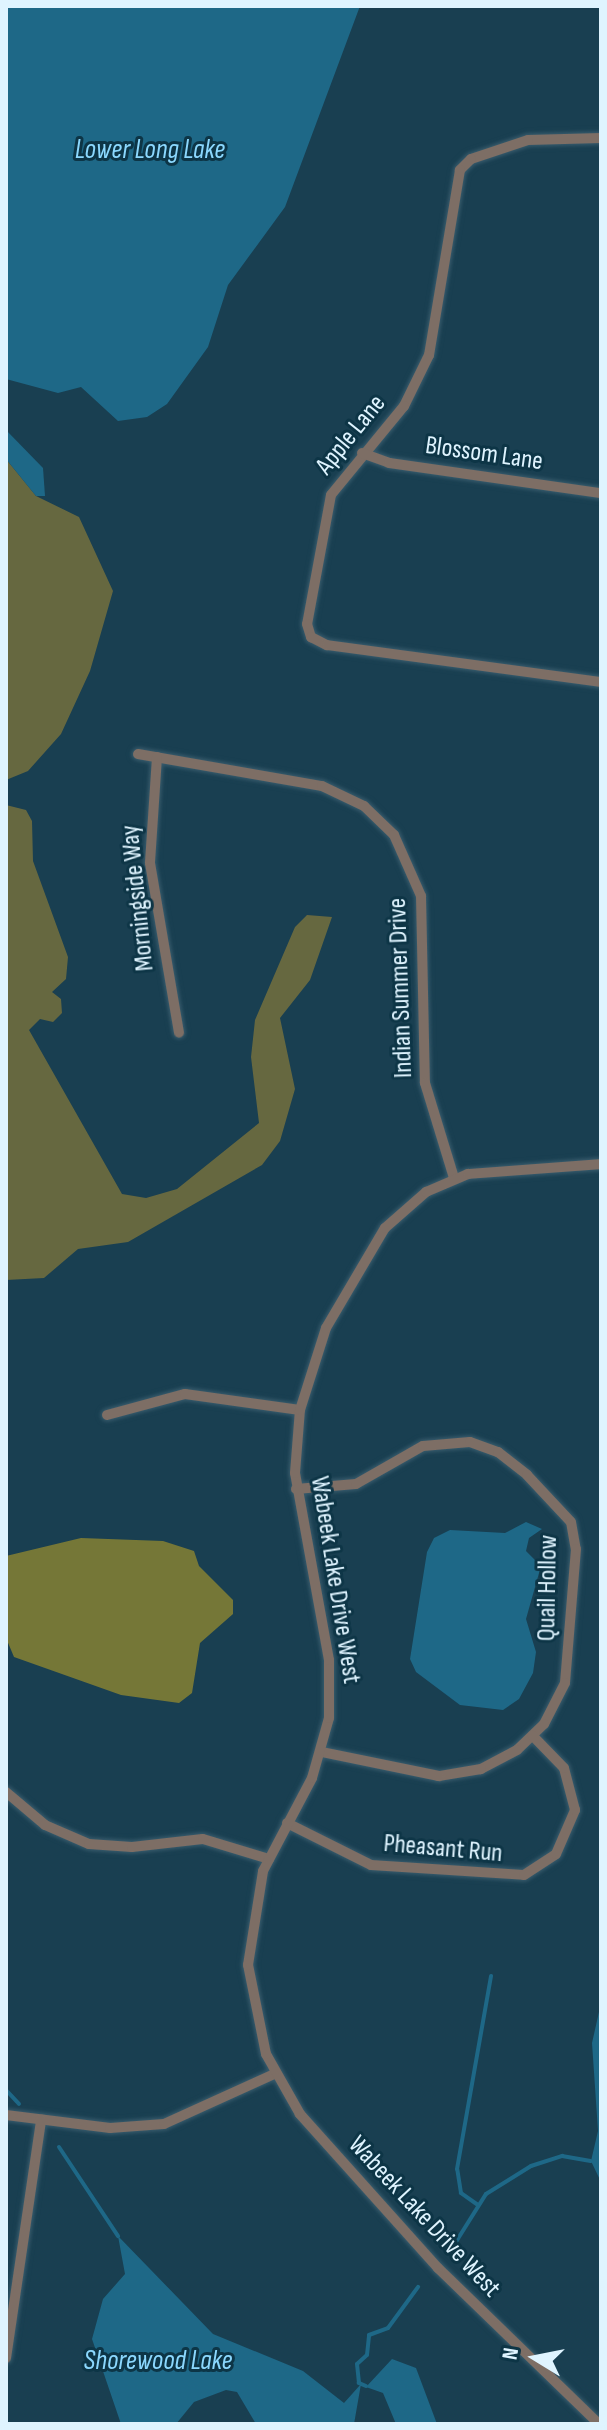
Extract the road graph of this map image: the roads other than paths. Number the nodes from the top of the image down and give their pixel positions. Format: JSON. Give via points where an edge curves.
{"nodes":[{"id":1,"x":601,"y":138,"type":"edge"},
{"id":2,"x":362,"y":453,"type":"junction"},
{"id":3,"x":601,"y":493,"type":"edge"},
{"id":4,"x":601,"y":682,"type":"edge"},
{"id":5,"x":138,"y":754,"type":"dead end"},
{"id":6,"x":157,"y":757,"type":"junction"},
{"id":7,"x":179,"y":1033,"type":"dead end"},
{"id":8,"x":601,"y":1164,"type":"edge"},
{"id":9,"x":454,"y":1178,"type":"junction"},
{"id":10,"x":300,"y":1410,"type":"junction"},
{"id":11,"x":107,"y":1415,"type":"dead end"},
{"id":12,"x":296,"y":1489,"type":"junction"},
{"id":13,"x":533,"y":1736,"type":"junction"},
{"id":14,"x":322,"y":1752,"type":"junction"},
{"id":15,"x":6,"y":1792,"type":"edge"},
{"id":16,"x":287,"y":1823,"type":"junction"},
{"id":17,"x":269,"y":1859,"type":"junction"},
{"id":18,"x":274,"y":2074,"type":"junction"},
{"id":19,"x":6,"y":2115,"type":"edge"},
{"id":20,"x":41,"y":2120,"type":"junction"},
{"id":21,"x":9,"y":2312,"type":"edge"},
{"id":22,"x":6,"y":2358,"type":"edge"},
{"id":23,"x":599,"y":2424,"type":"edge"}],
"edges":[{"from":1,"to":2,"type":"street","name":"Apple Lane","via":[[546,136],[465,163],[455,181],[425,366],[404,406]]},
{"from":2,"to":3,"type":"street","name":"Blossom Lane","via":[[389,463]]},
{"from":2,"to":4,"type":"street","name":"Apple Lane","via":[[337,481],[326,509],[307,615],[311,637],[339,647]]},
{"from":5,"to":6,"type":"street","name":"Indian Summer Drive"},
{"from":6,"to":7,"type":"street","name":"Morningside Way","via":[[150,854]]},
{"from":6,"to":9,"type":"street","name":"Indian Summer Drive","via":[[336,790],[374,813],[403,847],[424,910],[425,1083]]},
{"from":8,"to":9,"type":"street"},
{"from":9,"to":10,"type":"street","name":"Wabeek Lake Drive West","via":[[415,1199],[376,1241],[326,1328]]},
{"from":10,"to":11,"type":"street","via":[[185,1394]]},
{"from":10,"to":12,"type":"street","name":"Wabeek Lake Drive West"},
{"from":12,"to":13,"type":"street","name":"Quail Hollow","via":[[356,1484],[423,1446],[458,1440],[505,1456],[554,1502],[571,1522],[576,1549],[569,1665],[559,1698]]},
{"from":12,"to":14,"type":"street","name":"Wabeek Lake Drive West","via":[[329,1660]]},
{"from":13,"to":14,"type":"street","name":"Quail Hollow","via":[[493,1764],[453,1776],[395,1772]]},
{"from":13,"to":16,"type":"street","name":"Pheasant Run","via":[[564,1768],[575,1810],[556,1854],[524,1875],[371,1865]]},
{"from":14,"to":16,"type":"street","name":"Wabeek Lake Drive West"},
{"from":15,"to":17,"type":"street","via":[[45,1825],[89,1844],[132,1847],[203,1839]]},
{"from":16,"to":17,"type":"street","name":"Wabeek Lake Drive West"},
{"from":17,"to":18,"type":"street","name":"Wabeek Lake Drive West","via":[[252,1916],[248,1965],[252,2007]]},
{"from":18,"to":20,"type":"street","via":[[164,2124],[110,2128]]},
{"from":18,"to":23,"type":"street","name":"Wabeek Lake Drive West","via":[[312,2129],[438,2268]]},
{"from":19,"to":20,"type":"street"},
{"from":20,"to":21,"type":"street"},
{"from":21,"to":22,"type":"street"}]}
